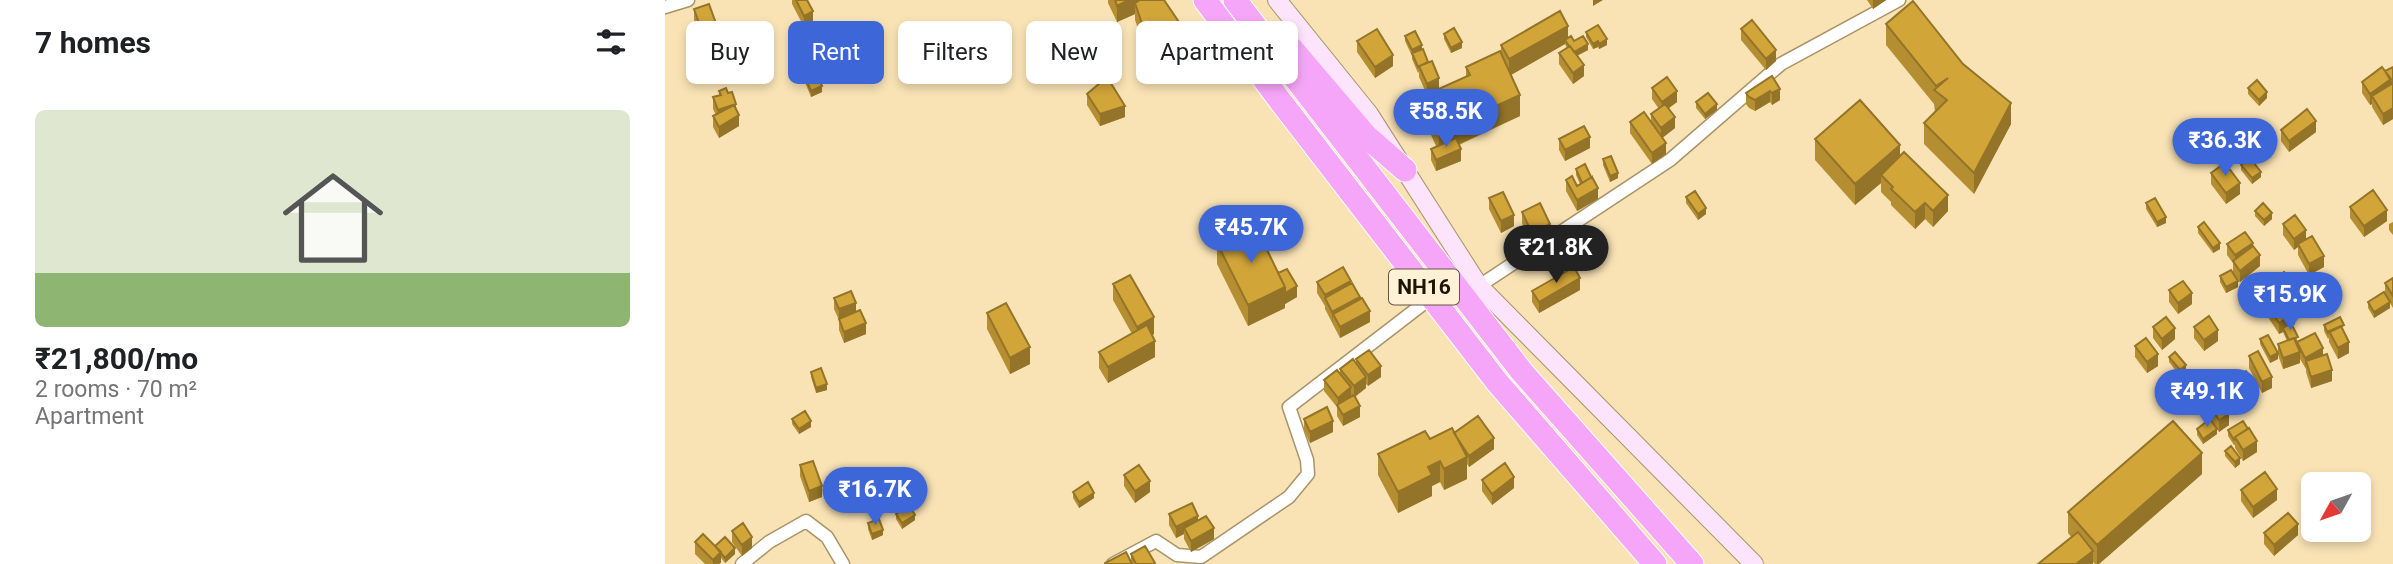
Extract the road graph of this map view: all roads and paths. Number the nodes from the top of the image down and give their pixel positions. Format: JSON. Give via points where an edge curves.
{"nodes":[{"id":1,"x":688,"y":0,"type":"edge"},
{"id":2,"x":1205,"y":0,"type":"edge"},
{"id":3,"x":1235,"y":0,"type":"edge"},
{"id":4,"x":1277,"y":0,"type":"edge"},
{"id":5,"x":1899,"y":0,"type":"edge"},
{"id":6,"x":665,"y":7,"type":"edge"},
{"id":7,"x":1405,"y":170,"type":"junction"},
{"id":8,"x":1479,"y":286,"type":"junction"},
{"id":9,"x":1431,"y":297,"type":"junction"},
{"id":10,"x":742,"y":564,"type":"edge"},
{"id":11,"x":843,"y":564,"type":"edge"},
{"id":12,"x":1113,"y":564,"type":"edge"},
{"id":13,"x":1655,"y":564,"type":"edge"},
{"id":14,"x":1692,"y":564,"type":"edge"},
{"id":15,"x":1754,"y":564,"type":"edge"}],
"edges":[{"from":1,"to":6,"type":"street"},
{"from":2,"to":9,"type":"highway","number":"NH16"},
{"from":3,"to":7,"type":"highway","via":[[1292,49],[1366,136]]},
{"from":3,"to":14,"type":"highway","number":"NH16","via":[[1522,372]]},
{"from":4,"to":7,"type":"street","via":[[1369,114]]},
{"from":5,"to":8,"type":"street","via":[[1781,64],[1670,160]]},
{"from":7,"to":8,"type":"street"},
{"from":8,"to":15,"type":"street"},
{"from":9,"to":12,"type":"street","via":[[1289,407],[1308,474],[1289,498],[1201,557],[1177,555],[1156,541]]},
{"from":9,"to":13,"type":"highway","number":"NH16","via":[[1497,382]]},
{"from":10,"to":11,"type":"street","via":[[806,520],[827,537]]}]}
